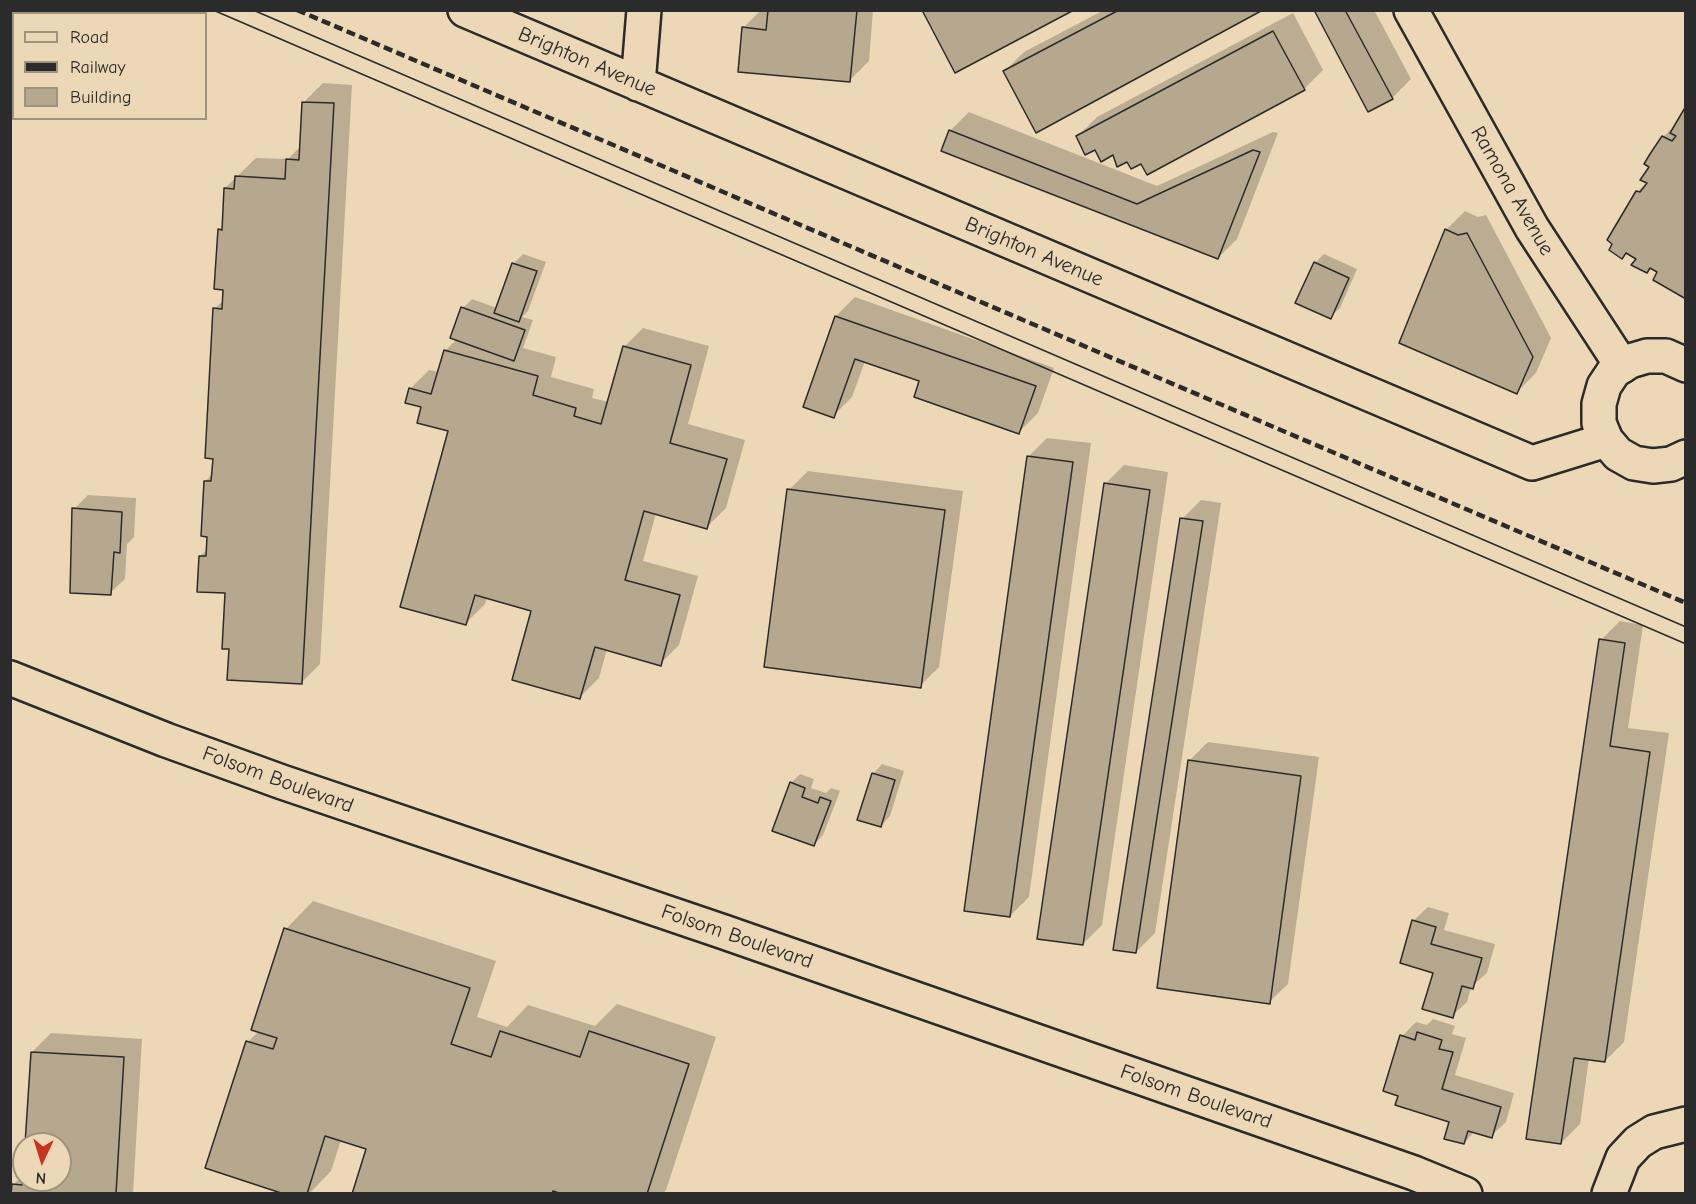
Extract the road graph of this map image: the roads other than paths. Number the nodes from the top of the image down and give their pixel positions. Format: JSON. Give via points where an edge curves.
{"nodes":[{"id":1,"x":465,"y":10,"type":"edge"},
{"id":2,"x":644,"y":10,"type":"edge"},
{"id":3,"x":1411,"y":10,"type":"edge"},
{"id":4,"x":638,"y":84,"type":"junction"},
{"id":5,"x":1686,"y":365,"type":"edge"},
{"id":6,"x":1622,"y":366,"type":"junction"},
{"id":7,"x":1606,"y":440,"type":"junction"},
{"id":8,"x":1686,"y":457,"type":"edge"},
{"id":9,"x":1653,"y":466,"type":"junction"},
{"id":10,"x":1686,"y":484,"type":"edge"},
{"id":11,"x":10,"y":678,"type":"edge"},
{"id":12,"x":1686,"y":1124,"type":"edge"},
{"id":13,"x":1466,"y":1194,"type":"edge"},
{"id":14,"x":1609,"y":1194,"type":"edge"}],
"edges":[{"from":1,"to":4,"type":"street","name":"Brighton Avenue"},
{"from":2,"to":4,"type":"street"},
{"from":3,"to":6,"type":"street","name":"Ramona Avenue","via":[[1532,228]]},
{"from":4,"to":7,"type":"street","name":"Brighton Avenue","via":[[1532,463]]},
{"from":5,"to":6,"type":"street","via":[[1666,357],[1647,356]]},
{"from":6,"to":7,"type":"street","via":[[1604,387],[1599,404],[1599,423]]},
{"from":7,"to":9,"type":"street","via":[[1618,454],[1634,463]]},
{"from":8,"to":9,"type":"street"},
{"from":9,"to":10,"type":"street"},
{"from":11,"to":13,"type":"street","name":"Folsom Boulevard","via":[[282,782],[724,932]]},
{"from":12,"to":14,"type":"street","via":[[1654,1132],[1638,1142],[1623,1158]]}]}
